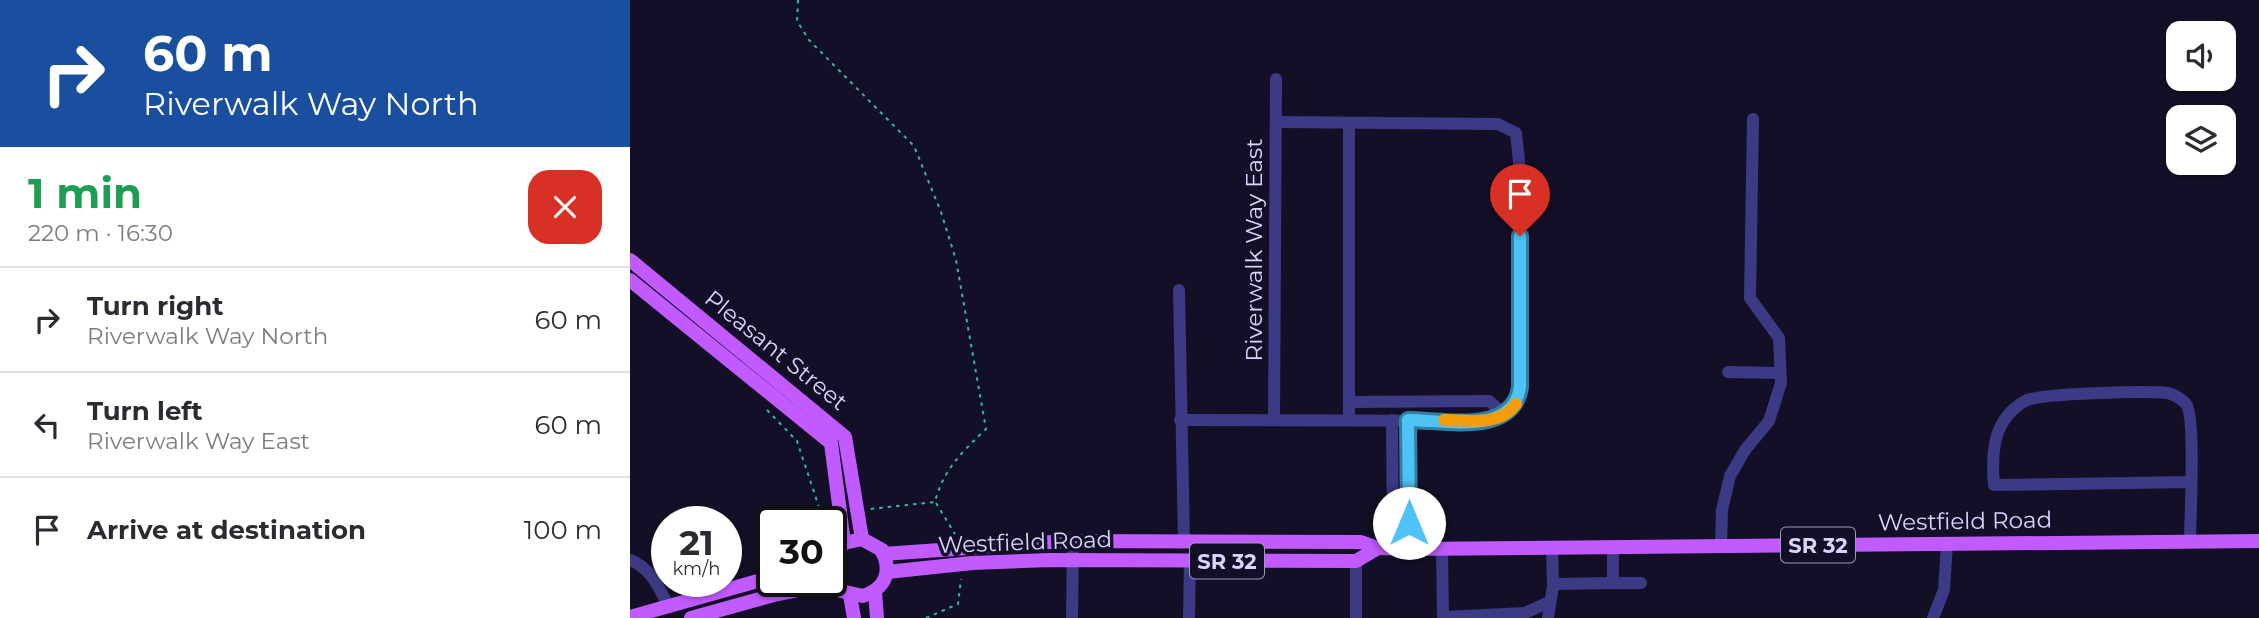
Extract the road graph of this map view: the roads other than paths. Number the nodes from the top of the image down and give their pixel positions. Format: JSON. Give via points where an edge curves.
{"nodes":[{"id":1,"x":1276,"y":79,"type":"dead end"},
{"id":2,"x":1753,"y":119,"type":"dead end"},
{"id":3,"x":1276,"y":122,"type":"junction"},
{"id":4,"x":1349,"y":124,"type":"junction"},
{"id":5,"x":630,"y":260,"type":"edge"},
{"id":6,"x":630,"y":280,"type":"edge"},
{"id":7,"x":1179,"y":290,"type":"dead end"},
{"id":8,"x":1728,"y":372,"type":"dead end"},
{"id":9,"x":1780,"y":373,"type":"junction"},
{"id":10,"x":1438,"y":401,"type":"junction"},
{"id":11,"x":1349,"y":402,"type":"junction"},
{"id":12,"x":1505,"y":415,"type":"junction"},
{"id":13,"x":1274,"y":420,"type":"junction"},
{"id":14,"x":1349,"y":420,"type":"junction"},
{"id":15,"x":1392,"y":420,"type":"junction"},
{"id":16,"x":1408,"y":420,"type":"junction"},
{"id":17,"x":1438,"y":420,"type":"junction"},
{"id":18,"x":1180,"y":421,"type":"junction"},
{"id":19,"x":2191,"y":482,"type":"junction"},
{"id":20,"x":839,"y":506,"type":"edge"},
{"id":21,"x":862,"y":539,"type":"junction"},
{"id":22,"x":1073,"y":541,"type":"junction"},
{"id":23,"x":2259,"y":541,"type":"edge"},
{"id":24,"x":847,"y":542,"type":"edge"},
{"id":25,"x":1184,"y":542,"type":"junction"},
{"id":26,"x":2190,"y":542,"type":"junction"},
{"id":27,"x":1947,"y":544,"type":"junction"},
{"id":28,"x":1721,"y":546,"type":"junction"},
{"id":29,"x":1552,"y":547,"type":"junction"},
{"id":30,"x":1613,"y":547,"type":"junction"},
{"id":31,"x":1385,"y":548,"type":"junction"},
{"id":32,"x":1442,"y":548,"type":"junction"},
{"id":33,"x":1409,"y":549,"type":"junction"},
{"id":34,"x":884,"y":554,"type":"junction"},
{"id":35,"x":630,"y":560,"type":"edge"},
{"id":36,"x":1072,"y":561,"type":"junction"},
{"id":37,"x":1190,"y":561,"type":"junction"},
{"id":38,"x":1356,"y":561,"type":"junction"},
{"id":39,"x":887,"y":572,"type":"junction"},
{"id":40,"x":756,"y":581,"type":"edge"},
{"id":41,"x":1619,"y":583,"type":"junction"},
{"id":42,"x":1641,"y":583,"type":"dead end"},
{"id":43,"x":1553,"y":584,"type":"junction"},
{"id":44,"x":847,"y":592,"type":"edge"},
{"id":45,"x":874,"y":592,"type":"junction"},
{"id":46,"x":850,"y":595,"type":"junction"},
{"id":47,"x":767,"y":597,"type":"edge"},
{"id":48,"x":1549,"y":602,"type":"junction"},
{"id":49,"x":667,"y":604,"type":"junction"},
{"id":50,"x":630,"y":617,"type":"edge"},
{"id":51,"x":1459,"y":617,"type":"edge"},
{"id":52,"x":691,"y":618,"type":"edge"},
{"id":53,"x":853,"y":618,"type":"edge"},
{"id":54,"x":877,"y":618,"type":"edge"},
{"id":55,"x":1072,"y":618,"type":"edge"},
{"id":56,"x":1189,"y":618,"type":"edge"},
{"id":57,"x":1356,"y":618,"type":"edge"},
{"id":58,"x":1548,"y":618,"type":"edge"},
{"id":59,"x":1933,"y":618,"type":"edge"}],
"edges":[{"from":1,"to":3,"type":"street","name":"Riverwalk Way East"},
{"from":2,"to":9,"type":"street","via":[[1749,298],[1779,338]]},
{"from":3,"to":4,"type":"street"},
{"from":3,"to":13,"type":"street","name":"Riverwalk Way East"},
{"from":4,"to":11,"type":"street"},
{"from":4,"to":12,"type":"street","via":[[1498,124],[1510,128],[1519,141],[1520,387],[1515,405]]},
{"from":5,"to":21,"type":"main road","name":"Pleasant Street","via":[[845,437]]},
{"from":6,"to":20,"type":"main road","name":"Pleasant Street","via":[[831,443]]},
{"from":7,"to":18,"type":"street"},
{"from":8,"to":9,"type":"street"},
{"from":9,"to":28,"type":"street","via":[[1769,421],[1730,476],[1722,510]]},
{"from":10,"to":11,"type":"street"},
{"from":10,"to":12,"type":"street","via":[[1489,401]]},
{"from":10,"to":17,"type":"street"},
{"from":11,"to":14,"type":"street"},
{"from":12,"to":17,"type":"street","via":[[1488,420]]},
{"from":13,"to":14,"type":"street"},
{"from":13,"to":18,"type":"street"},
{"from":14,"to":15,"type":"street"},
{"from":15,"to":16,"type":"street"},
{"from":15,"to":31,"type":"street"},
{"from":16,"to":17,"type":"street"},
{"from":16,"to":33,"type":"street"},
{"from":18,"to":25,"type":"street"},
{"from":19,"to":19,"type":"street","via":[[2192,418],[2188,405],[2171,393],[2026,400],[2005,418],[1991,455],[1993,485]]},
{"from":19,"to":26,"type":"street"},
{"from":21,"to":24,"type":"main road"},
{"from":21,"to":34,"type":"main road"},
{"from":22,"to":25,"type":"main road","name":"Westfield Road","number":"SR 32"},
{"from":22,"to":34,"type":"main road","name":"Westfield Road"},
{"from":22,"to":36,"type":"street"},
{"from":23,"to":26,"type":"main road","name":"Westfield Road","number":"SR 32"},
{"from":25,"to":31,"type":"main road","name":"Westfield Road","number":"SR 32","via":[[1361,542]]},
{"from":26,"to":27,"type":"main road","name":"Westfield Road","number":"SR 32"},
{"from":27,"to":28,"type":"main road","name":"Westfield Road","number":"SR 32"},
{"from":27,"to":59,"type":"street","via":[[1944,590]]},
{"from":28,"to":30,"type":"main road","name":"Westfield Road","number":"SR 32"},
{"from":29,"to":30,"type":"main road","name":"Westfield Road","number":"SR 32"},
{"from":29,"to":32,"type":"main road","name":"Westfield Road","number":"SR 32"},
{"from":29,"to":43,"type":"street"},
{"from":30,"to":41,"type":"street","via":[[1613,580]]},
{"from":31,"to":33,"type":"main road","name":"Westfield Road","number":"SR 32"},
{"from":31,"to":38,"type":"main road"},
{"from":32,"to":33,"type":"main road","name":"Westfield Road","number":"SR 32"},
{"from":32,"to":51,"type":"street","via":[[1443,617]]},
{"from":34,"to":39,"type":"main road"},
{"from":35,"to":49,"type":"street","via":[[653,577]]},
{"from":36,"to":37,"type":"main road","name":"Westfield Road","number":"SR 32"},
{"from":36,"to":39,"type":"main road","name":"Westfield Road","number":"SR 32","via":[[972,563]]},
{"from":36,"to":55,"type":"street"},
{"from":37,"to":38,"type":"main road","name":"Westfield Road","number":"SR 32"},
{"from":37,"to":56,"type":"street"},
{"from":38,"to":57,"type":"street"},
{"from":39,"to":45,"type":"main road"},
{"from":40,"to":49,"type":"main road"},
{"from":41,"to":42,"type":"street"},
{"from":41,"to":43,"type":"street"},
{"from":43,"to":48,"type":"street"},
{"from":44,"to":46,"type":"main road"},
{"from":45,"to":46,"type":"main road"},
{"from":45,"to":54,"type":"main road"},
{"from":46,"to":53,"type":"main road"},
{"from":47,"to":52,"type":"main road"},
{"from":48,"to":51,"type":"street","via":[[1525,613]]},
{"from":48,"to":58,"type":"street"},
{"from":49,"to":50,"type":"main road"}]}
